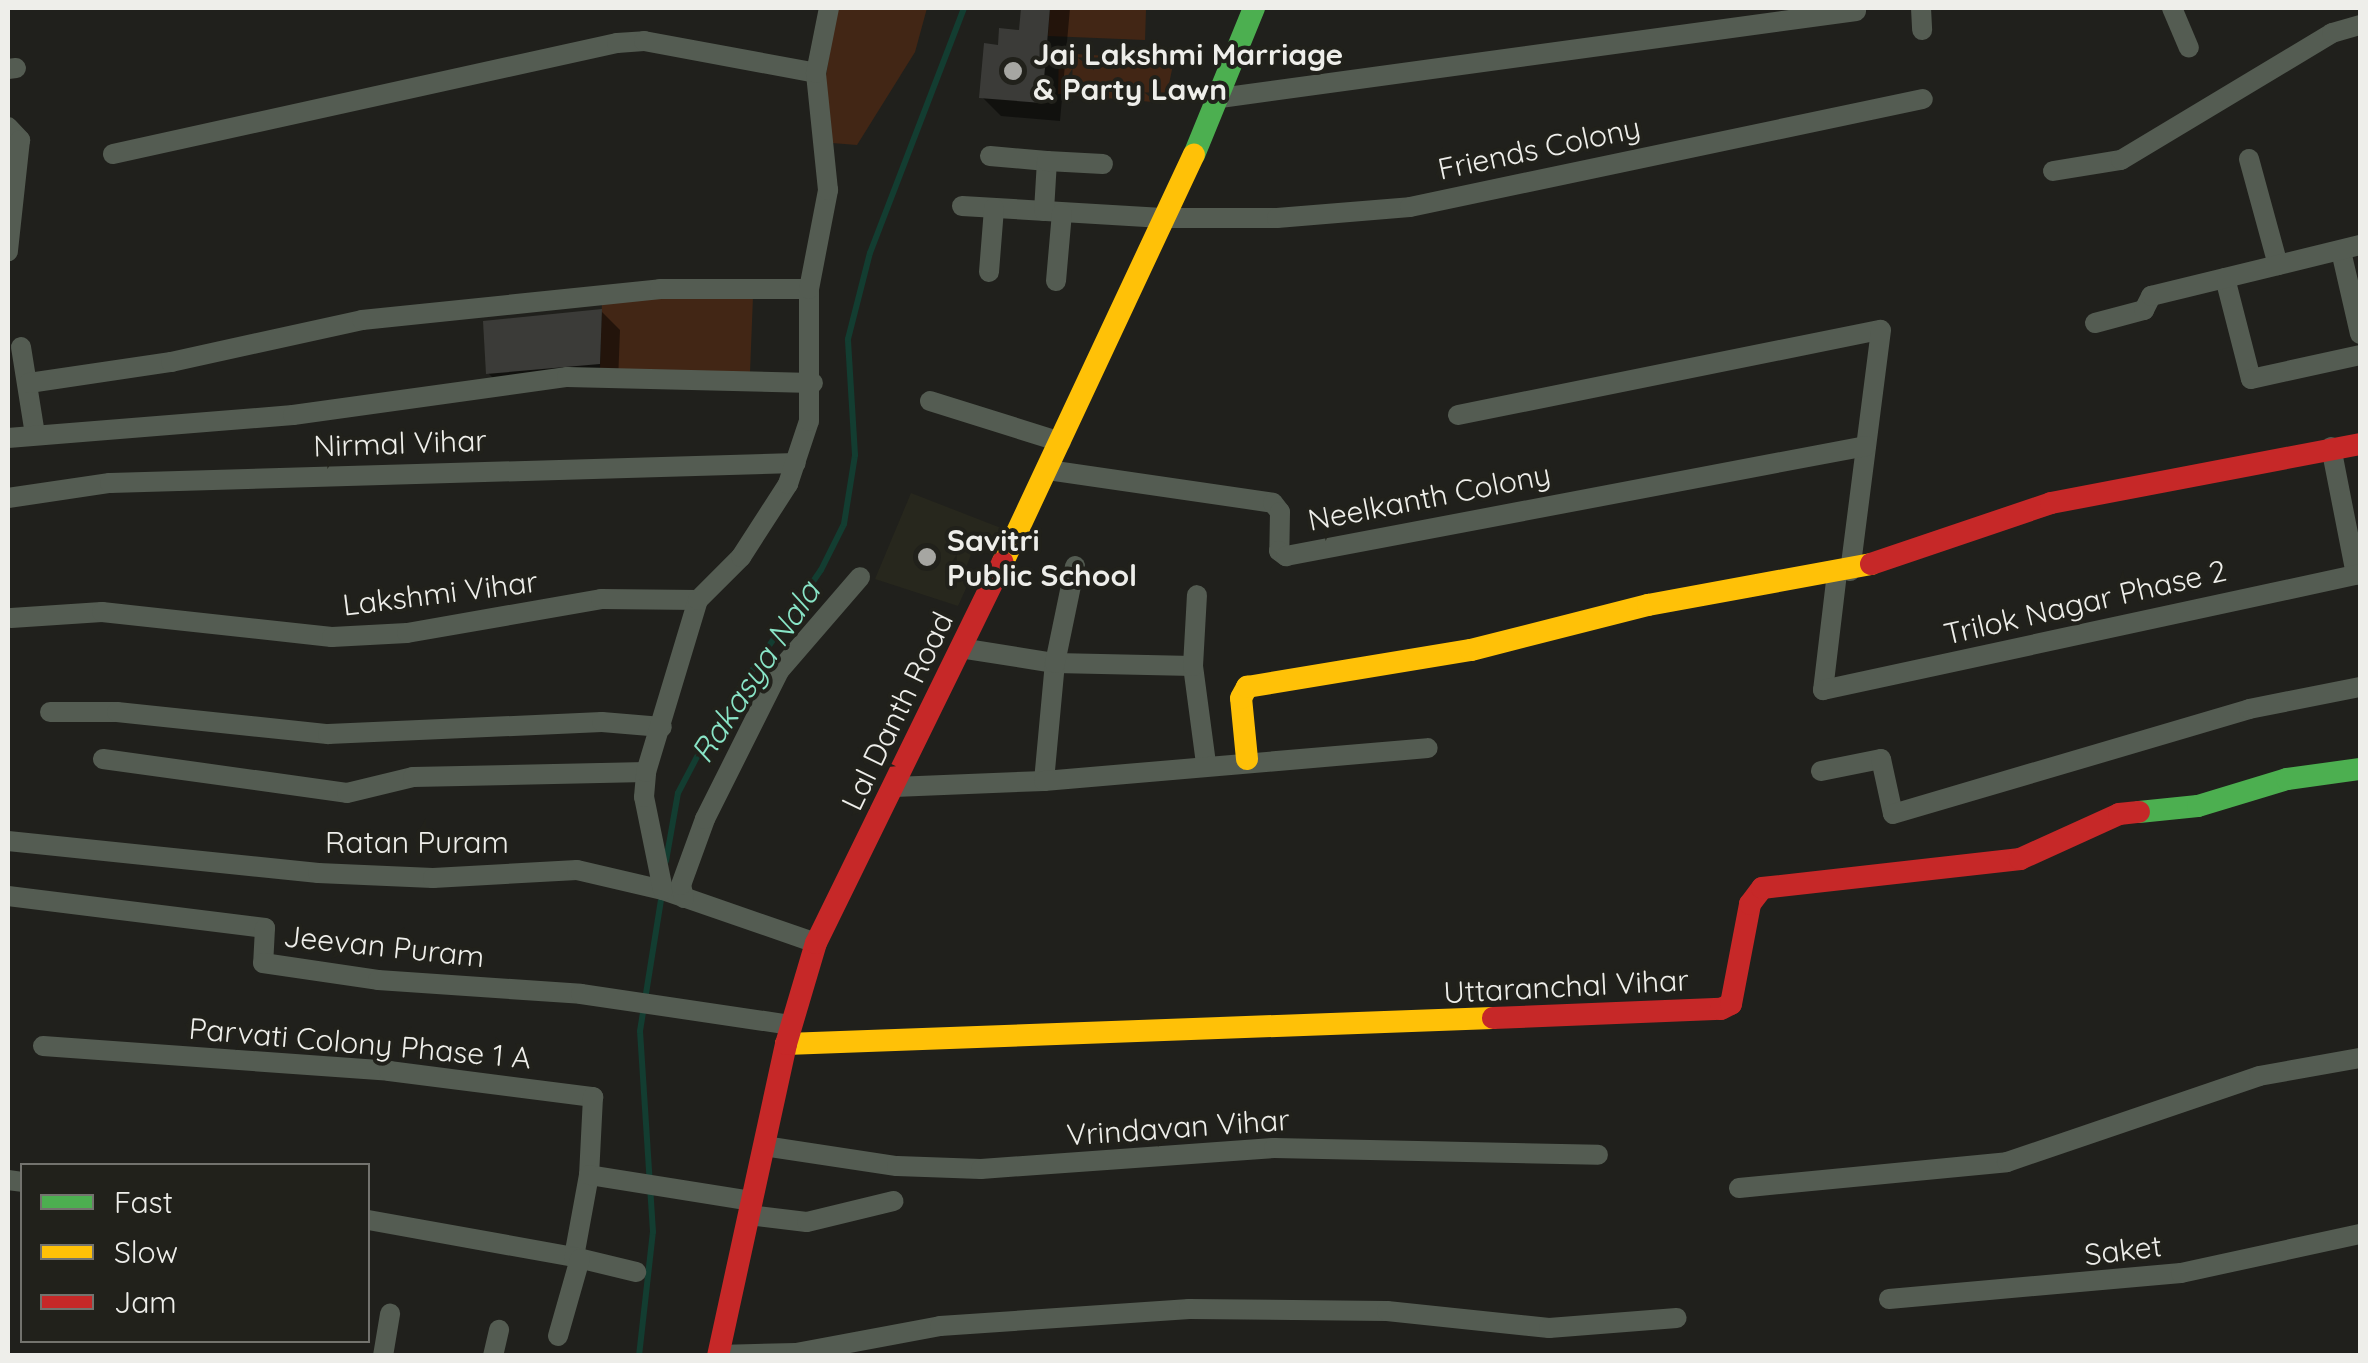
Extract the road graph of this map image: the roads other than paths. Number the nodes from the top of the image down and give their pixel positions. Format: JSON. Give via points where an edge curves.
{"nodes":[{"id":1,"x":829,"y":8,"type":"edge"},
{"id":2,"x":1254,"y":8,"type":"edge"},
{"id":3,"x":1921,"y":8,"type":"edge"},
{"id":4,"x":2172,"y":8,"type":"edge"},
{"id":5,"x":1856,"y":12,"type":"dead end"},
{"id":6,"x":1762,"y":17,"type":"edge"},
{"id":7,"x":2360,"y":25,"type":"edge"},
{"id":8,"x":1922,"y":30,"type":"dead end"},
{"id":9,"x":2189,"y":48,"type":"dead end"},
{"id":10,"x":816,"y":73,"type":"junction"},
{"id":11,"x":1220,"y":98,"type":"junction"},
{"id":12,"x":1923,"y":99,"type":"dead end"},
{"id":13,"x":8,"y":127,"type":"edge"},
{"id":14,"x":114,"y":154,"type":"dead end"},
{"id":15,"x":990,"y":156,"type":"dead end"},
{"id":16,"x":2249,"y":158,"type":"dead end"},
{"id":17,"x":1047,"y":161,"type":"junction"},
{"id":18,"x":1104,"y":164,"type":"dead end"},
{"id":19,"x":2053,"y":170,"type":"dead end"},
{"id":20,"x":962,"y":206,"type":"dead end"},
{"id":21,"x":994,"y":208,"type":"junction"},
{"id":22,"x":1053,"y":212,"type":"junction"},
{"id":23,"x":1163,"y":218,"type":"junction"},
{"id":24,"x":2351,"y":248,"type":"edge"},
{"id":25,"x":8,"y":251,"type":"edge"},
{"id":26,"x":2278,"y":265,"type":"junction"},
{"id":27,"x":989,"y":272,"type":"dead end"},
{"id":28,"x":2225,"y":278,"type":"junction"},
{"id":29,"x":1056,"y":281,"type":"dead end"},
{"id":30,"x":809,"y":289,"type":"junction"},
{"id":31,"x":2095,"y":323,"type":"dead end"},
{"id":32,"x":2360,"y":334,"type":"edge"},
{"id":33,"x":22,"y":348,"type":"dead end"},
{"id":34,"x":2360,"y":356,"type":"edge"},
{"id":35,"x":28,"y":383,"type":"junction"},
{"id":36,"x":814,"y":383,"type":"junction"},
{"id":37,"x":930,"y":402,"type":"dead end"},
{"id":38,"x":1458,"y":415,"type":"dead end"},
{"id":39,"x":35,"y":434,"type":"junction"},
{"id":40,"x":8,"y":438,"type":"edge"},
{"id":41,"x":1061,"y":442,"type":"junction"},
{"id":42,"x":2360,"y":444,"type":"edge"},
{"id":43,"x":1866,"y":446,"type":"junction"},
{"id":44,"x":2331,"y":447,"type":"junction"},
{"id":45,"x":796,"y":463,"type":"junction"},
{"id":46,"x":1048,"y":470,"type":"junction"},
{"id":47,"x":8,"y":498,"type":"edge"},
{"id":48,"x":1075,"y":566,"type":"dead end"},
{"id":49,"x":1844,"y":572,"type":"junction"},
{"id":50,"x":2358,"y":574,"type":"edge"},
{"id":51,"x":860,"y":578,"type":"dead end"},
{"id":52,"x":1197,"y":595,"type":"dead end"},
{"id":53,"x":698,"y":600,"type":"junction"},
{"id":54,"x":11,"y":618,"type":"dead end"},
{"id":55,"x":960,"y":648,"type":"junction"},
{"id":56,"x":1055,"y":663,"type":"junction"},
{"id":57,"x":1193,"y":666,"type":"junction"},
{"id":58,"x":2360,"y":687,"type":"edge"},
{"id":59,"x":50,"y":712,"type":"dead end"},
{"id":60,"x":662,"y":727,"type":"junction"},
{"id":61,"x":1428,"y":748,"type":"dead end"},
{"id":62,"x":102,"y":759,"type":"dead end"},
{"id":63,"x":1247,"y":759,"type":"junction"},
{"id":64,"x":1206,"y":764,"type":"junction"},
{"id":65,"x":2360,"y":768,"type":"edge"},
{"id":66,"x":646,"y":772,"type":"junction"},
{"id":67,"x":1822,"y":772,"type":"dead end"},
{"id":68,"x":1044,"y":782,"type":"junction"},
{"id":69,"x":894,"y":787,"type":"junction"},
{"id":70,"x":8,"y":840,"type":"edge"},
{"id":71,"x":663,"y":890,"type":"junction"},
{"id":72,"x":8,"y":896,"type":"edge"},
{"id":73,"x":684,"y":898,"type":"junction"},
{"id":74,"x":816,"y":943,"type":"junction"},
{"id":75,"x":788,"y":1034,"type":"junction"},
{"id":76,"x":43,"y":1046,"type":"dead end"},
{"id":77,"x":2360,"y":1058,"type":"edge"},
{"id":78,"x":764,"y":1146,"type":"junction"},
{"id":79,"x":1598,"y":1154,"type":"dead end"},
{"id":80,"x":590,"y":1176,"type":"junction"},
{"id":81,"x":1739,"y":1188,"type":"dead end"},
{"id":82,"x":894,"y":1201,"type":"dead end"},
{"id":83,"x":750,"y":1208,"type":"junction"},
{"id":84,"x":370,"y":1220,"type":"edge"},
{"id":85,"x":2360,"y":1234,"type":"edge"},
{"id":86,"x":577,"y":1258,"type":"junction"},
{"id":87,"x":636,"y":1272,"type":"dead end"},
{"id":88,"x":1889,"y":1299,"type":"dead end"},
{"id":89,"x":390,"y":1314,"type":"dead end"},
{"id":90,"x":1677,"y":1318,"type":"dead end"},
{"id":91,"x":499,"y":1330,"type":"dead end"},
{"id":92,"x":558,"y":1336,"type":"dead end"},
{"id":93,"x":718,"y":1355,"type":"edge"},
{"id":94,"x":383,"y":1356,"type":"edge"},
{"id":95,"x":493,"y":1356,"type":"edge"}],
"edges":[{"from":1,"to":10,"type":"street"},
{"from":2,"to":11,"type":"street","name":"Lal Danth Road"},
{"from":3,"to":8,"type":"street"},
{"from":4,"to":9,"type":"street"},
{"from":5,"to":6,"type":"street"},
{"from":6,"to":11,"type":"street"},
{"from":7,"to":19,"type":"street","via":[[2332,33],[2121,160]]},
{"from":10,"to":14,"type":"street","via":[[644,41],[617,42]]},
{"from":10,"to":30,"type":"street","via":[[828,190]]},
{"from":11,"to":23,"type":"street","name":"Lal Danth Road"},
{"from":12,"to":23,"type":"street","name":"Friends Colony","via":[[1410,207],[1276,218]]},
{"from":13,"to":25,"type":"street","via":[[20,140]]},
{"from":15,"to":17,"type":"street"},
{"from":16,"to":26,"type":"street"},
{"from":17,"to":18,"type":"street"},
{"from":17,"to":22,"type":"street"},
{"from":20,"to":21,"type":"street","name":"Friends Colony"},
{"from":21,"to":22,"type":"street","name":"Friends Colony"},
{"from":21,"to":27,"type":"street"},
{"from":22,"to":23,"type":"street","name":"Friends Colony"},
{"from":22,"to":29,"type":"street"},
{"from":23,"to":41,"type":"street","name":"Lal Danth Road"},
{"from":24,"to":26,"type":"street"},
{"from":24,"to":32,"type":"street"},
{"from":26,"to":28,"type":"street"},
{"from":28,"to":31,"type":"street","via":[[2151,296],[2144,310]]},
{"from":28,"to":34,"type":"street","via":[[2250,379]]},
{"from":30,"to":35,"type":"street","via":[[660,289],[380,318],[171,362]]},
{"from":30,"to":36,"type":"street"},
{"from":33,"to":35,"type":"street"},
{"from":35,"to":39,"type":"street"},
{"from":36,"to":39,"type":"street","via":[[567,377],[293,415]]},
{"from":36,"to":45,"type":"street"},
{"from":37,"to":41,"type":"street"},
{"from":38,"to":43,"type":"street","via":[[1881,330]]},
{"from":39,"to":40,"type":"street"},
{"from":41,"to":46,"type":"street","name":"Lal Danth Road"},
{"from":42,"to":44,"type":"street"},
{"from":43,"to":46,"type":"street","name":"Neelkanth Colony","via":[[1286,556],[1279,551],[1280,512],[1273,503]]},
{"from":43,"to":49,"type":"street"},
{"from":44,"to":49,"type":"street","via":[[2050,503]]},
{"from":44,"to":50,"type":"street"},
{"from":45,"to":47,"type":"street","name":"Nirmal Vihar","via":[[110,483]]},
{"from":45,"to":53,"type":"street","via":[[741,557]]},
{"from":46,"to":55,"type":"street","name":"Lal Danth Road"},
{"from":48,"to":56,"type":"street"},
{"from":49,"to":50,"type":"street","name":"Trilok Nagar Phase 2","via":[[1823,690]]},
{"from":49,"to":63,"type":"street","via":[[1648,604],[1471,650],[1247,687],[1241,698]]},
{"from":51,"to":73,"type":"street","via":[[779,672],[706,819],[680,885]]},
{"from":52,"to":57,"type":"street"},
{"from":53,"to":54,"type":"street","name":"Lakshmi Vihar","via":[[601,599],[406,633],[332,637],[102,612]]},
{"from":53,"to":60,"type":"street"},
{"from":55,"to":56,"type":"street"},
{"from":55,"to":69,"type":"street","name":"Lal Danth Road"},
{"from":56,"to":57,"type":"street"},
{"from":56,"to":68,"type":"street"},
{"from":57,"to":64,"type":"street"},
{"from":58,"to":67,"type":"street","via":[[2248,708],[1892,814],[1881,760]]},
{"from":59,"to":60,"type":"street","via":[[117,712],[328,734],[602,722]]},
{"from":60,"to":66,"type":"street"},
{"from":61,"to":63,"type":"street"},
{"from":62,"to":66,"type":"street","via":[[346,793],[413,776]]},
{"from":63,"to":64,"type":"street"},
{"from":64,"to":68,"type":"street"},
{"from":65,"to":75,"type":"street","name":"Uttaranchal Vihar","via":[[2198,806],[2119,814],[2020,858],[1985,866],[1762,888],[1750,904],[1734,996],[1721,1009]]},
{"from":66,"to":71,"type":"street","via":[[644,797]]},
{"from":68,"to":69,"type":"street"},
{"from":69,"to":74,"type":"street","name":"Lal Danth Road"},
{"from":70,"to":71,"type":"street","name":"Ratan Puram","via":[[337,874],[433,878],[577,870]]},
{"from":71,"to":73,"type":"street","name":"Ratan Puram"},
{"from":72,"to":75,"type":"street","name":"Jeevan Puram","via":[[265,928],[263,963],[378,980],[631,1001]]},
{"from":73,"to":74,"type":"street","name":"Ratan Puram"},
{"from":74,"to":75,"type":"street","name":"Lal Danth Road"},
{"from":75,"to":78,"type":"street","name":"Lal Danth Road"},
{"from":76,"to":80,"type":"street","name":"Parvati Colony Phase 1 A","via":[[390,1071],[588,1094],[594,1102]]},
{"from":77,"to":81,"type":"street","via":[[2259,1076],[2007,1162]]},
{"from":78,"to":79,"type":"street","name":"Vrindavan Vihar","via":[[897,1166],[981,1169],[1274,1148]]},
{"from":78,"to":83,"type":"street","name":"Lal Danth Road"},
{"from":80,"to":83,"type":"street"},
{"from":80,"to":86,"type":"street"},
{"from":82,"to":83,"type":"street","via":[[808,1222]]},
{"from":83,"to":93,"type":"street","name":"Lal Danth Road"},
{"from":84,"to":86,"type":"street"},
{"from":85,"to":88,"type":"street","name":"Saket","via":[[2181,1274]]},
{"from":86,"to":87,"type":"street"},
{"from":86,"to":92,"type":"street"},
{"from":89,"to":94,"type":"street"},
{"from":90,"to":93,"type":"street","via":[[1549,1328],[1386,1311],[1189,1309],[940,1326],[796,1353]]},
{"from":91,"to":95,"type":"street"}]}
